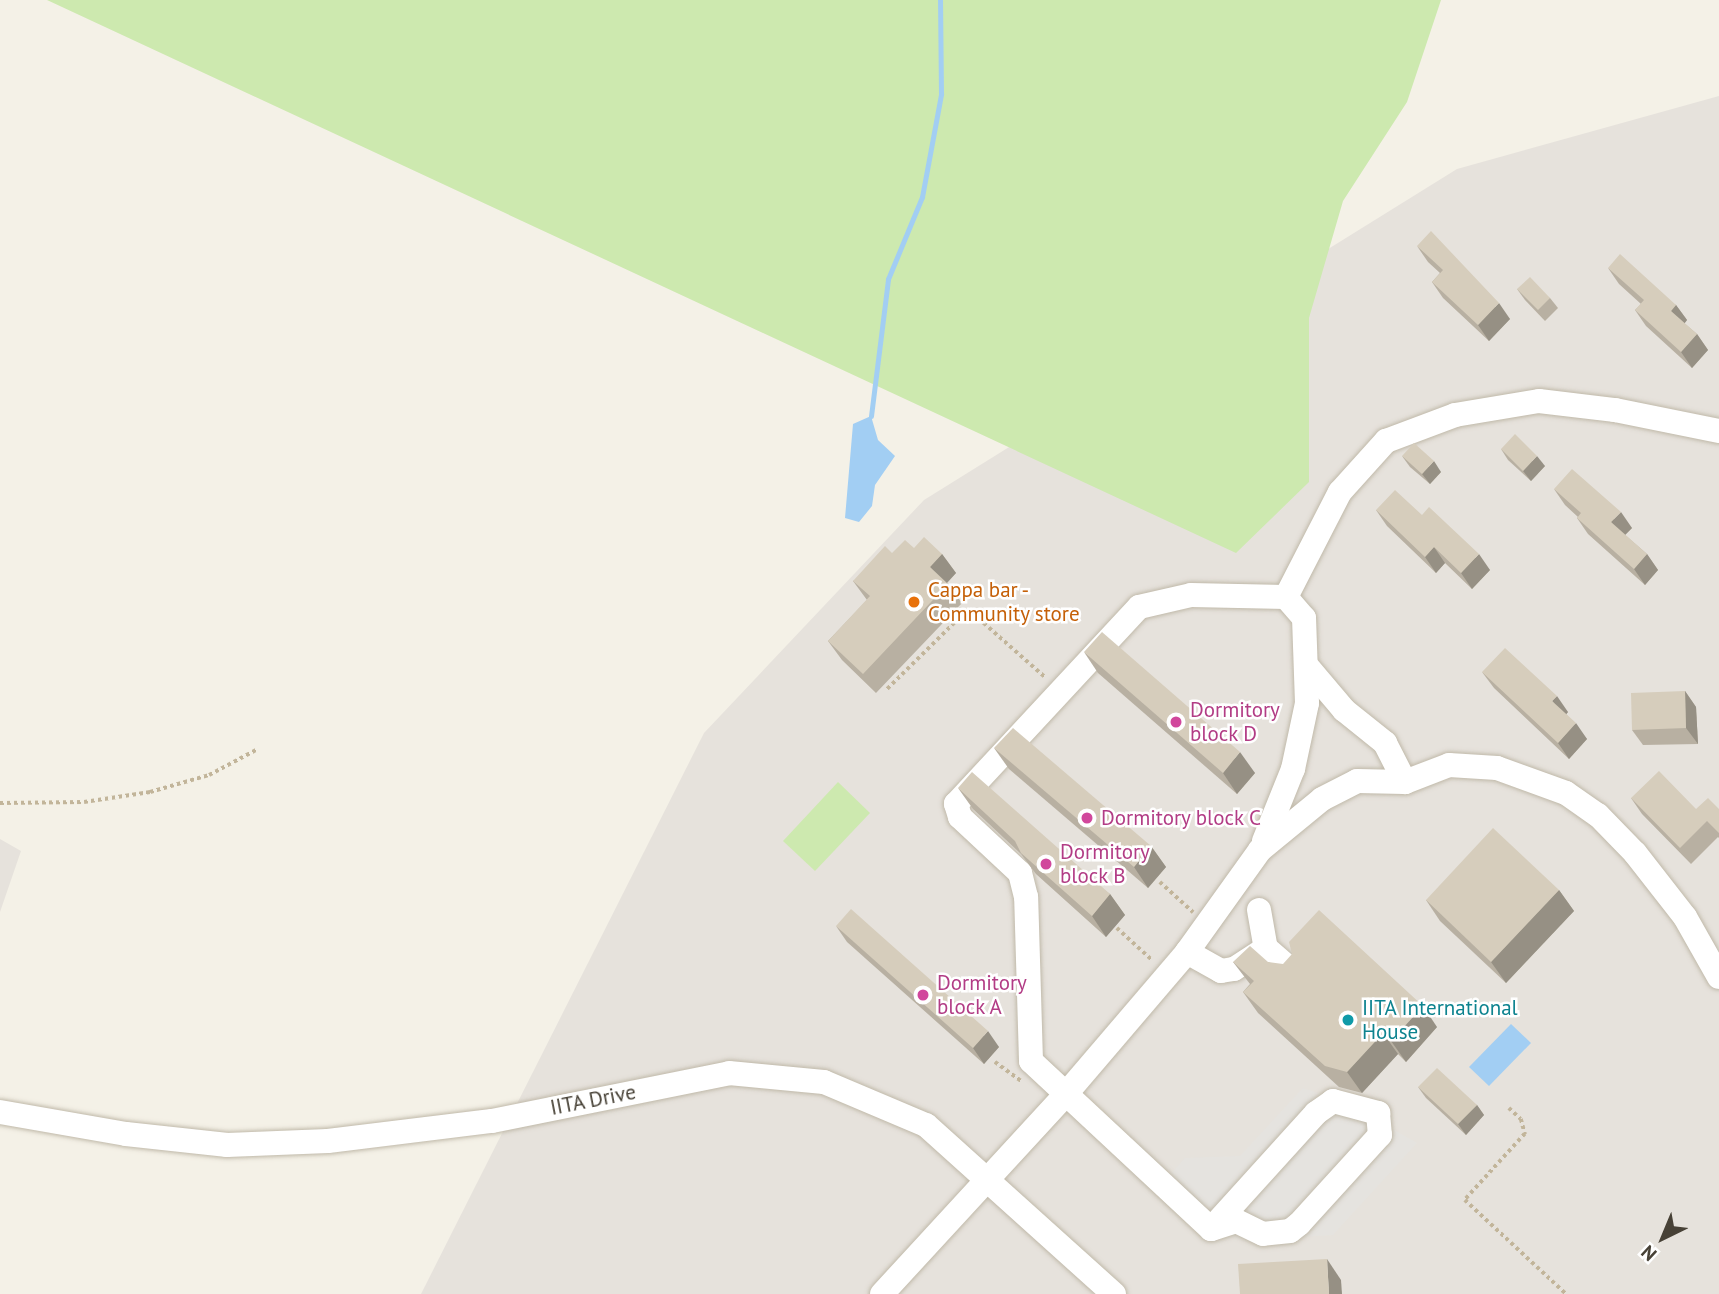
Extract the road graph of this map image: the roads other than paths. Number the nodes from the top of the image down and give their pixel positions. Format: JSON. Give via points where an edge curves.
{"nodes":[{"id":1,"x":1719,"y":431,"type":"edge"},
{"id":2,"x":1286,"y":597,"type":"junction"},
{"id":3,"x":1306,"y":665,"type":"junction"},
{"id":4,"x":1405,"y":782,"type":"junction"},
{"id":5,"x":1260,"y":850,"type":"junction"},
{"id":6,"x":1259,"y":910,"type":"dead end"},
{"id":7,"x":1266,"y":948,"type":"junction"},
{"id":8,"x":1187,"y":952,"type":"junction"},
{"id":9,"x":1292,"y":971,"type":"edge"},
{"id":10,"x":1719,"y":977,"type":"edge"},
{"id":11,"x":1065,"y":1095,"type":"junction"},
{"id":12,"x":0,"y":1112,"type":"edge"},
{"id":13,"x":986,"y":1181,"type":"junction"},
{"id":14,"x":1211,"y":1229,"type":"junction"},
{"id":15,"x":882,"y":1294,"type":"edge"},
{"id":16,"x":1114,"y":1294,"type":"edge"}],
"edges":[{"from":1,"to":2,"type":"street","via":[[1615,410],[1539,401],[1455,415],[1386,441],[1340,492]]},
{"from":2,"to":3,"type":"street","via":[[1304,618]]},
{"from":2,"to":11,"type":"street","via":[[1191,595],[1139,607],[956,804],[960,817],[1020,873],[1027,897],[1027,1045],[1031,1061]]},
{"from":3,"to":4,"type":"street","via":[[1344,710],[1385,743]]},
{"from":3,"to":5,"type":"street","via":[[1307,703],[1293,769]]},
{"from":4,"to":5,"type":"street","via":[[1357,781],[1322,799]]},
{"from":4,"to":10,"type":"street","via":[[1449,765],[1497,768],[1566,793],[1598,815],[1635,853],[1685,917]]},
{"from":5,"to":8,"type":"street"},
{"from":6,"to":7,"type":"street"},
{"from":7,"to":8,"type":"street","via":[[1245,964],[1221,971]]},
{"from":7,"to":9,"type":"street"},
{"from":8,"to":11,"type":"street"},
{"from":11,"to":13,"type":"street"},
{"from":11,"to":14,"type":"street"},
{"from":12,"to":13,"type":"street","name":"IITA Drive","via":[[126,1134],[227,1145],[328,1141],[492,1121],[729,1073],[772,1074],[824,1082],[926,1125]]},
{"from":13,"to":15,"type":"street"},
{"from":13,"to":16,"type":"street","name":"IITA Drive"},
{"from":14,"to":14,"type":"street","via":[[1236,1221],[1263,1234],[1290,1231],[1380,1135],[1378,1113],[1333,1101],[1316,1113]]}]}
